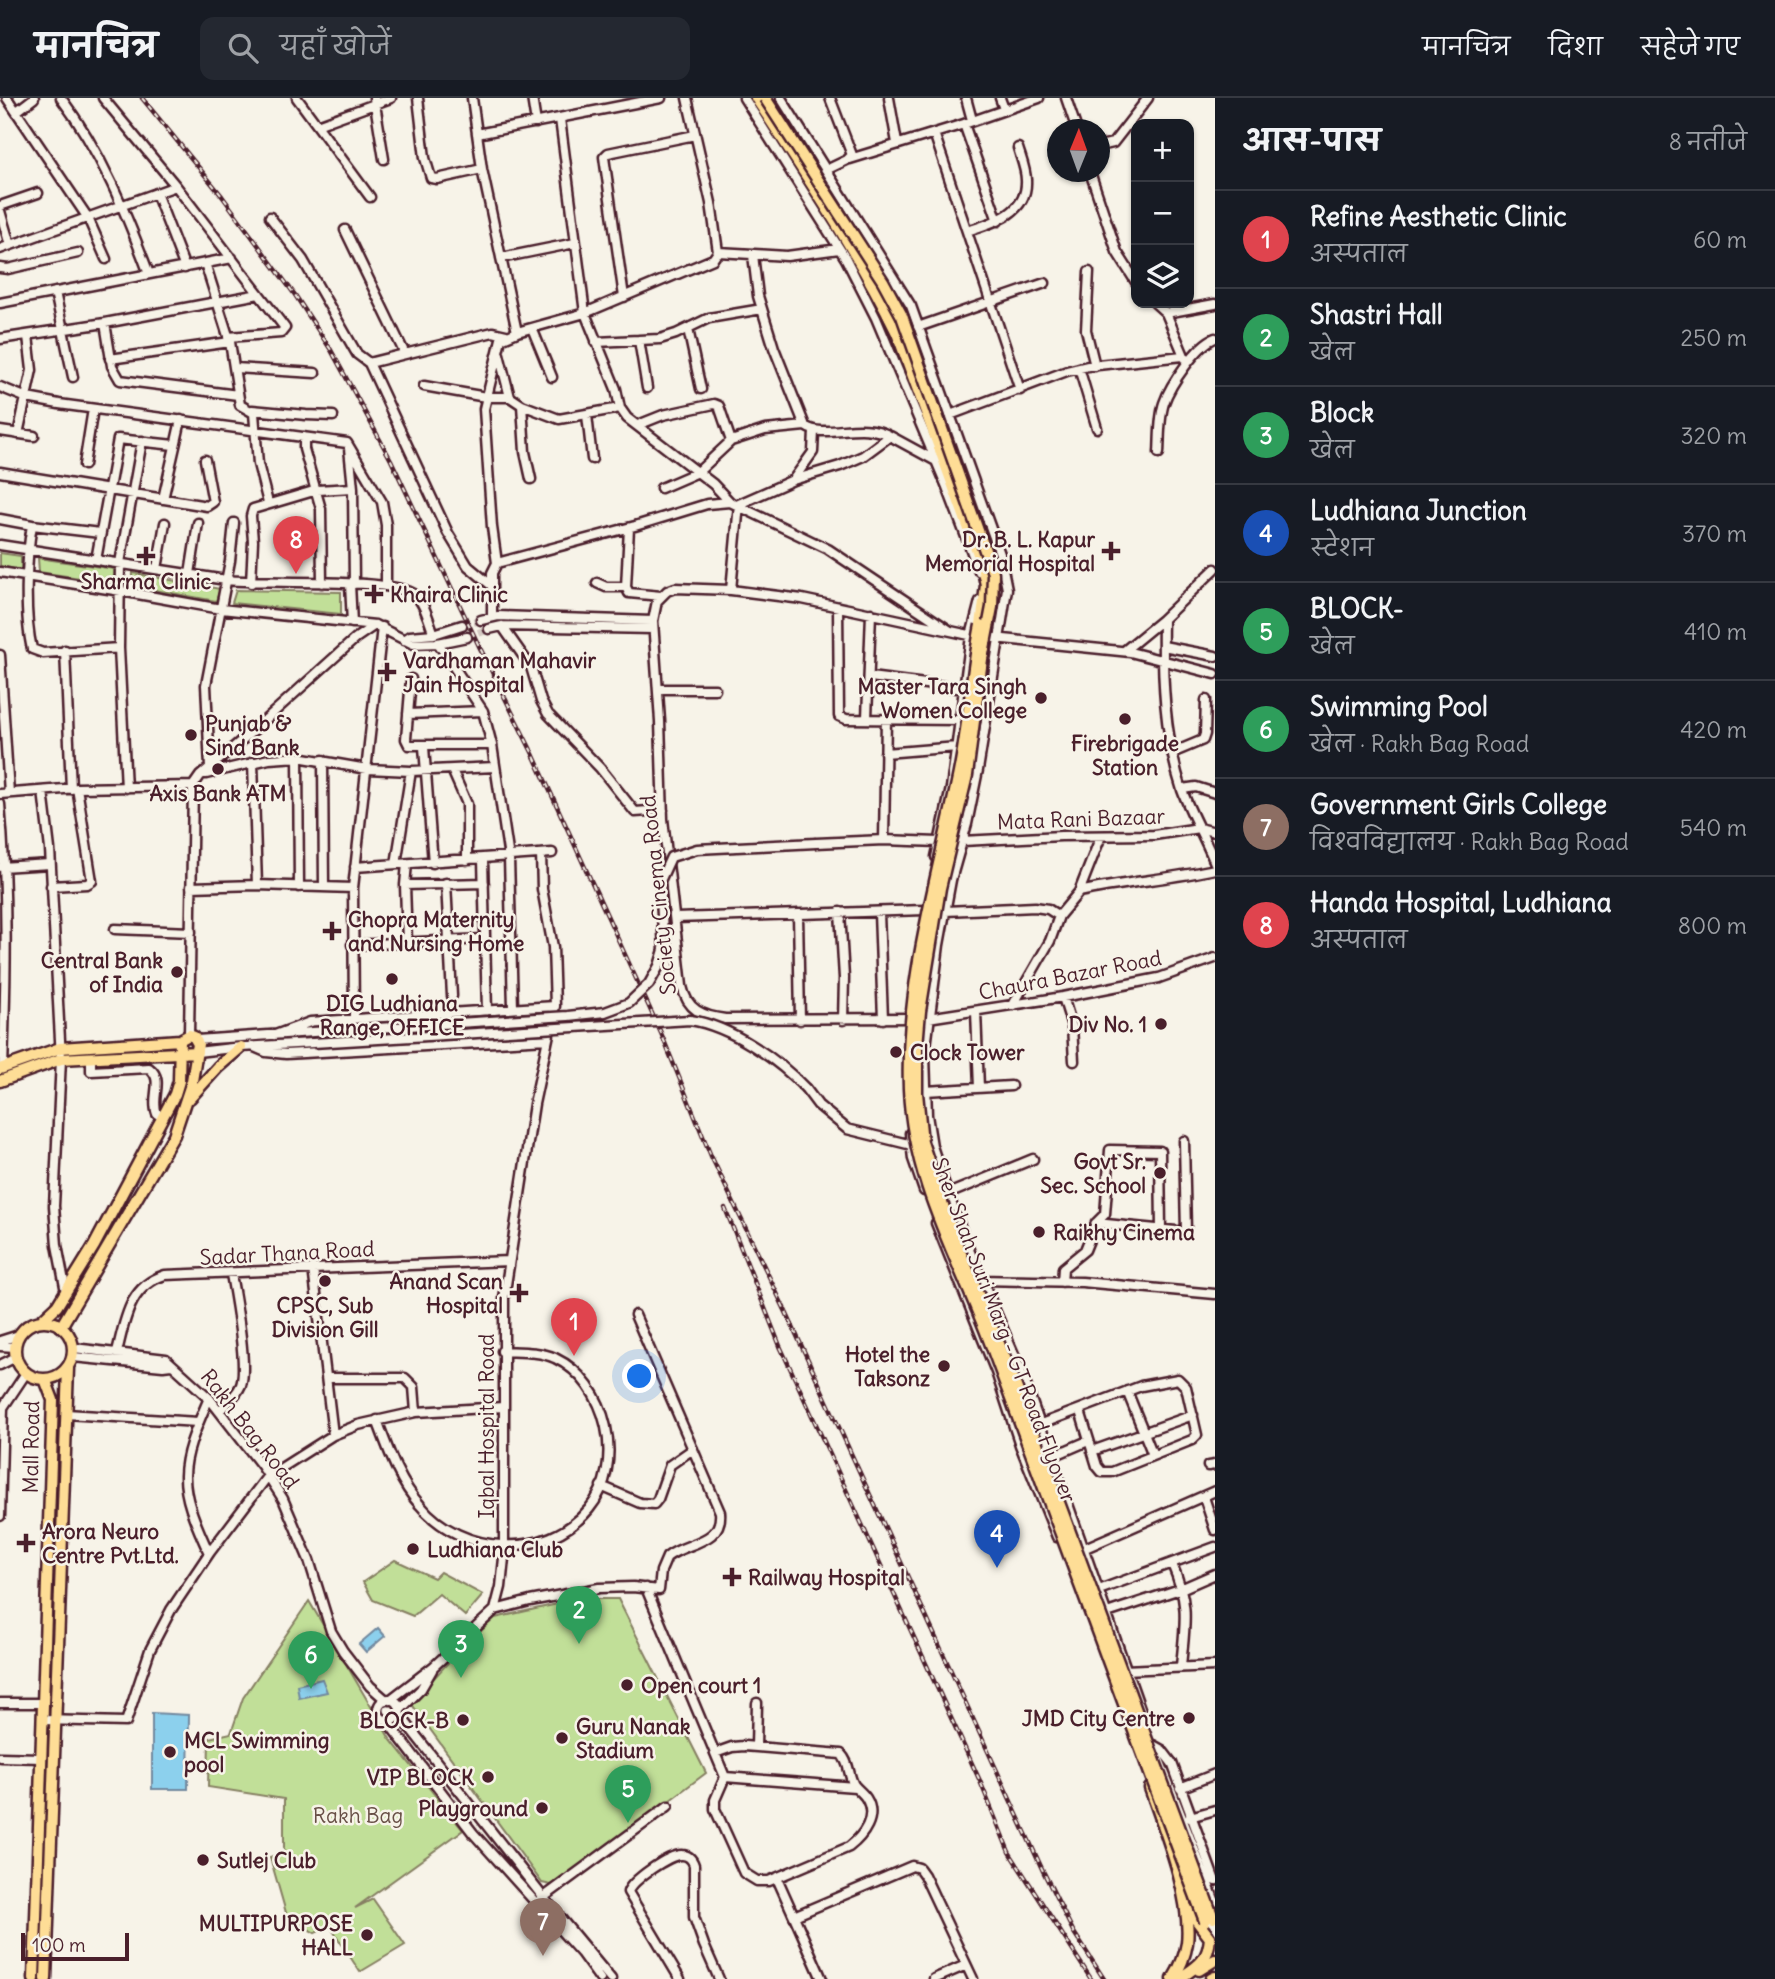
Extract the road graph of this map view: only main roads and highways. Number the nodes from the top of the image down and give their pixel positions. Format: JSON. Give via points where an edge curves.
{"nodes":[{"id":1,"x":756,"y":98,"type":"edge"},
{"id":2,"x":765,"y":98,"type":"edge"},
{"id":3,"x":189,"y":1038,"type":"junction"},
{"id":4,"x":241,"y":1047,"type":"road end"},
{"id":5,"x":180,"y":1052,"type":"junction"},
{"id":6,"x":197,"y":1052,"type":"junction"},
{"id":7,"x":60,"y":1054,"type":"junction"},
{"id":8,"x":2,"y":1068,"type":"edge"},
{"id":9,"x":0,"y":1081,"type":"edge"},
{"id":10,"x":185,"y":1105,"type":"junction"},
{"id":11,"x":43,"y":1320,"type":"junction"},
{"id":12,"x":62,"y":1325,"type":"junction"},
{"id":13,"x":68,"y":1368,"type":"junction"},
{"id":14,"x":45,"y":1379,"type":"junction"},
{"id":15,"x":1139,"y":1757,"type":"road end"},
{"id":16,"x":1185,"y":1905,"type":"junction"},
{"id":17,"x":1215,"y":1923,"type":"edge"},
{"id":18,"x":1210,"y":1938,"type":"junction"},
{"id":19,"x":1215,"y":1953,"type":"edge"},
{"id":20,"x":1215,"y":1960,"type":"edge"},
{"id":21,"x":34,"y":1979,"type":"edge"},
{"id":22,"x":46,"y":1979,"type":"edge"},
{"id":23,"x":1173,"y":1979,"type":"edge"},
{"id":24,"x":1182,"y":1979,"type":"edge"}],
"edges":[{"from":1,"to":18,"type":"main road","name":"Sher Shah Suri Marg - GT Road Flyover","bridge":true,"via":[[881,300],[981,562],[985,600],[960,770],[933,888],[913,1007],[909,1090],[916,1151]]},
{"from":2,"to":17,"type":"main road","name":"Sher Shah Suri Marg - GT Road Flyover","bridge":true,"via":[[902,316],[993,573],[967,775],[940,888],[920,1011],[917,1093],[922,1142],[953,1235],[1005,1355]]},
{"from":3,"to":5,"type":"main road"},
{"from":3,"to":6,"type":"main road"},
{"from":3,"to":7,"type":"main road"},
{"from":4,"to":10,"type":"main road"},
{"from":5,"to":6,"type":"main road"},
{"from":5,"to":7,"type":"main road","via":[[91,1057]]},
{"from":5,"to":11,"type":"main road","via":[[179,1081],[163,1117],[94,1246],[66,1293]]},
{"from":6,"to":10,"type":"main road"},
{"from":7,"to":8,"type":"main road"},
{"from":7,"to":9,"type":"main road"},
{"from":10,"to":12,"type":"main road","via":[[174,1135]]},
{"from":11,"to":12,"type":"main road"},
{"from":11,"to":14,"type":"main road","via":[[25,1327],[15,1352],[26,1373]]},
{"from":12,"to":13,"type":"main road","via":[[74,1352]]},
{"from":13,"to":14,"type":"main road"},
{"from":13,"to":22,"type":"main road","name":"Mall Road"},
{"from":14,"to":21,"type":"main road","name":"Mall Road","via":[[53,1400]]},
{"from":15,"to":16,"type":"main road","bridge":true},
{"from":16,"to":18,"type":"main road"},
{"from":16,"to":23,"type":"main road","via":[[1187,1942]]},
{"from":18,"to":19,"type":"main road","name":"Sher Shah Suri Marg - GT Road Flyover"},
{"from":18,"to":24,"type":"main road","via":[[1208,1955]]},
{"from":20,"to":24,"type":"main road"}]}
